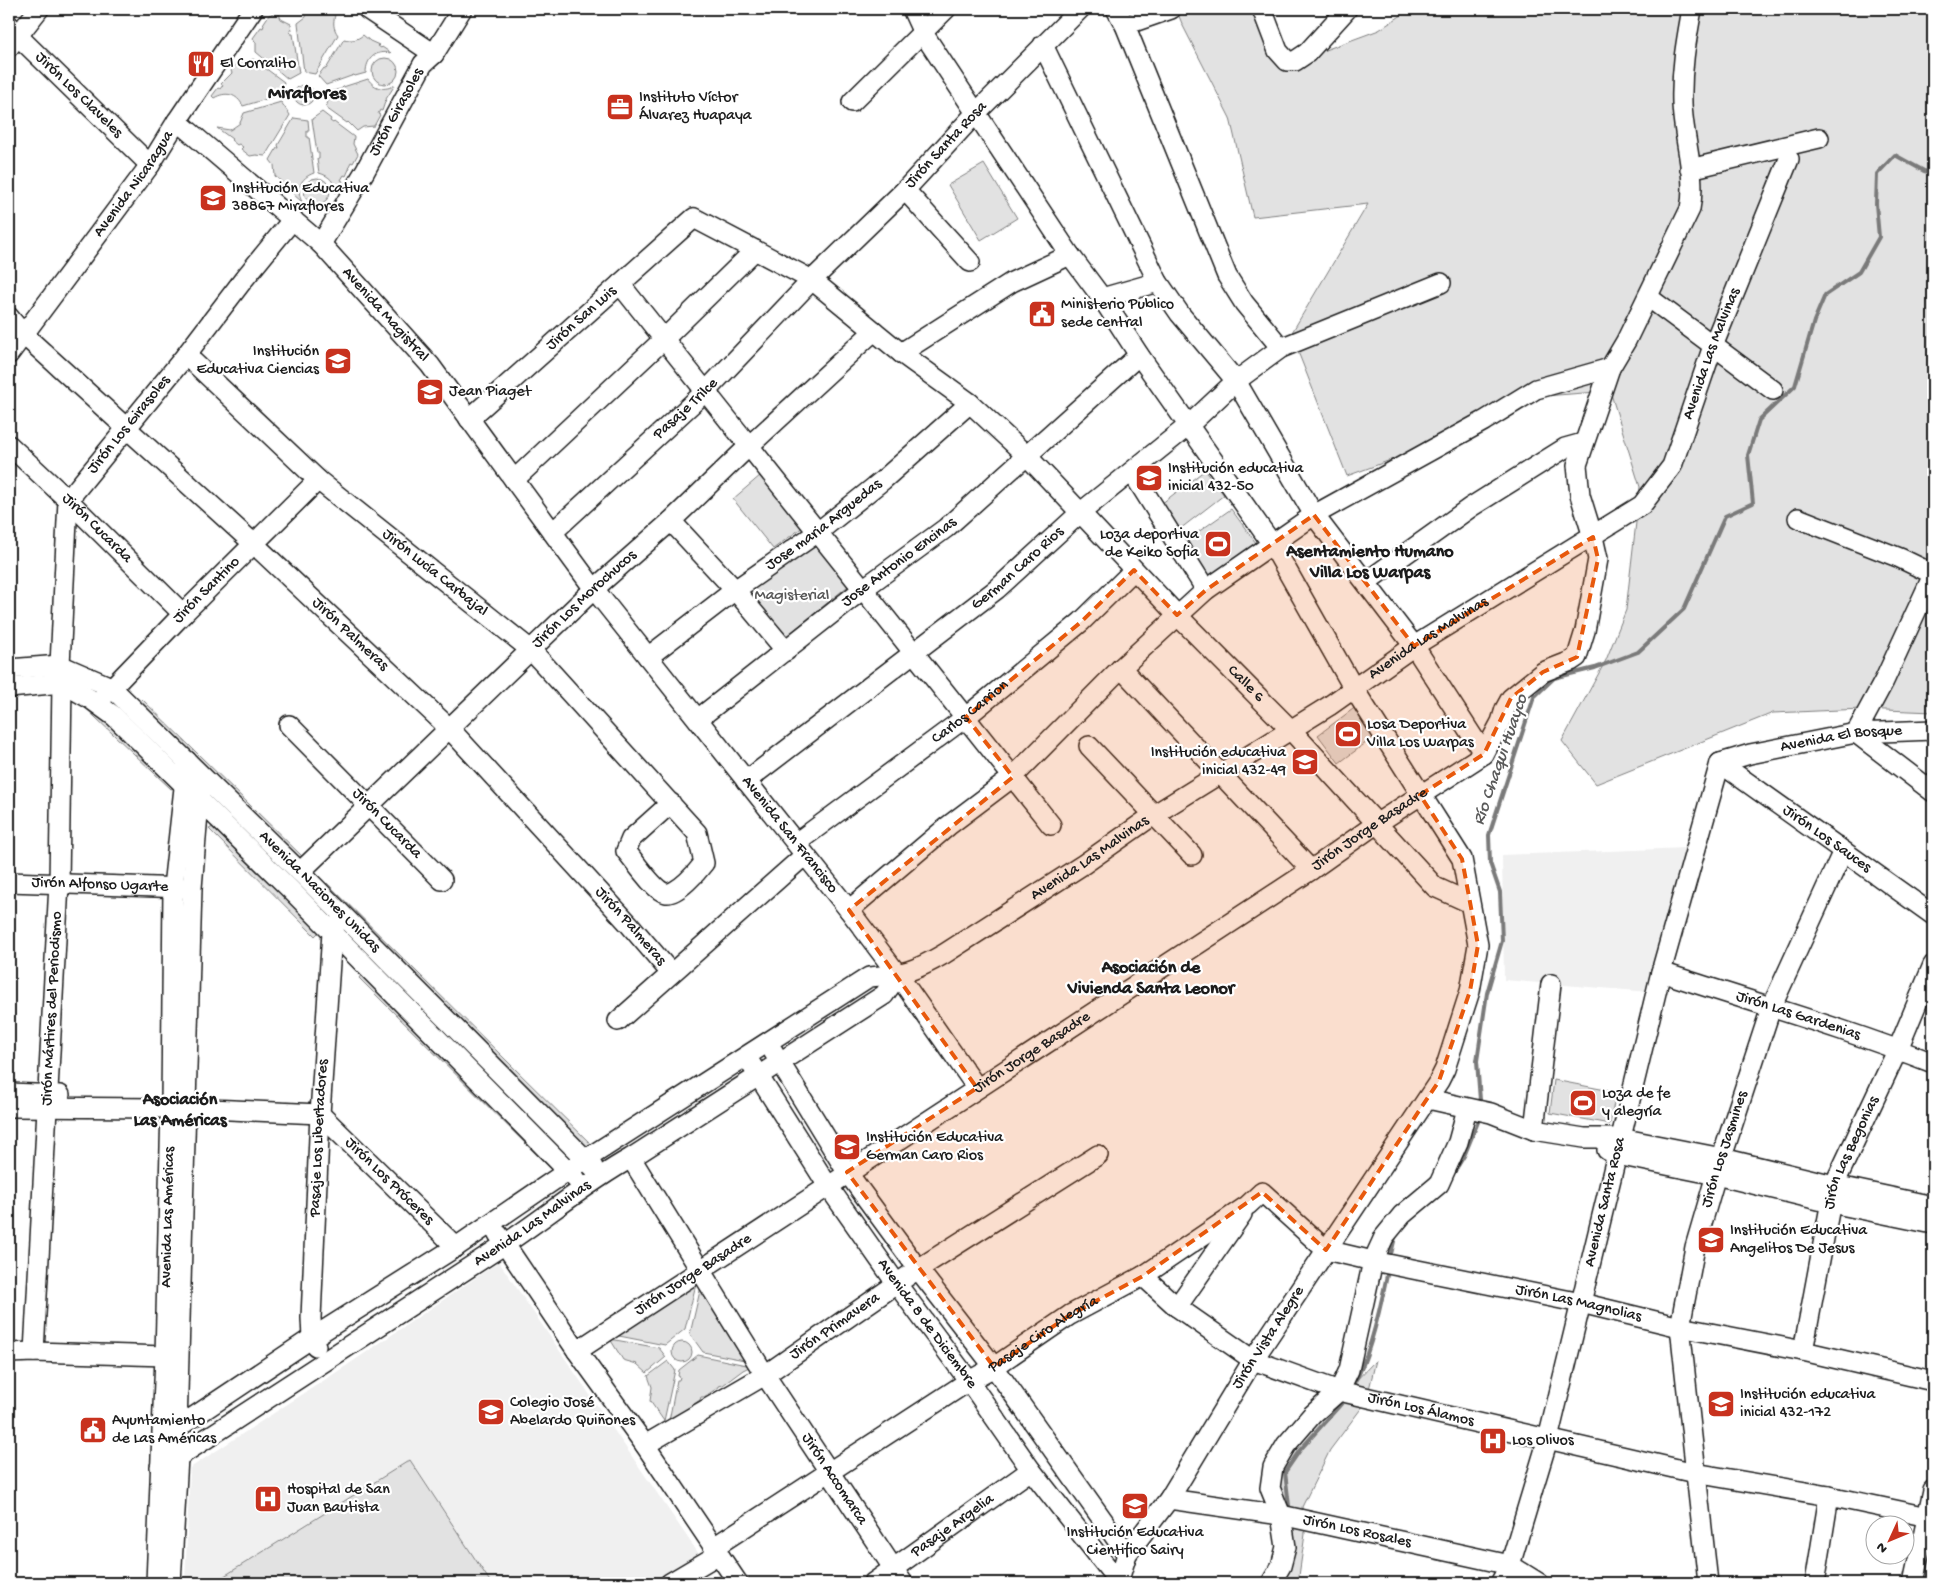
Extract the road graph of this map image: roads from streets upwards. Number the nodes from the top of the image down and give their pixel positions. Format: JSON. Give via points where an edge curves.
{"nodes":[{"id":1,"x":39,"y":9,"type":"edge"},
{"id":2,"x":253,"y":9,"type":"edge"},
{"id":3,"x":367,"y":9,"type":"edge"},
{"id":4,"x":462,"y":9,"type":"edge"},
{"id":5,"x":912,"y":9,"type":"edge"},
{"id":6,"x":946,"y":9,"type":"edge"},
{"id":7,"x":1080,"y":9,"type":"edge"},
{"id":8,"x":1171,"y":9,"type":"edge"},
{"id":9,"x":1262,"y":9,"type":"edge"},
{"id":10,"x":1347,"y":9,"type":"edge"},
{"id":11,"x":1692,"y":9,"type":"edge"},
{"id":12,"x":1120,"y":17,"type":"edge"},
{"id":13,"x":923,"y":33,"type":"junction"},
{"id":14,"x":12,"y":36,"type":"edge"},
{"id":15,"x":1043,"y":44,"type":"junction"},
{"id":16,"x":434,"y":54,"type":"junction"},
{"id":17,"x":852,"y":102,"type":"dead end"},
{"id":18,"x":976,"y":114,"type":"junction"},
{"id":19,"x":177,"y":121,"type":"junction"},
{"id":20,"x":1819,"y":138,"type":"dead end"},
{"id":21,"x":1788,"y":159,"type":"dead end"},
{"id":22,"x":150,"y":165,"type":"junction"},
{"id":23,"x":1690,"y":169,"type":"junction"},
{"id":24,"x":905,"y":190,"type":"junction"},
{"id":25,"x":694,"y":218,"type":"joint"},
{"id":26,"x":293,"y":219,"type":"junction"},
{"id":27,"x":321,"y":244,"type":"junction"},
{"id":28,"x":755,"y":250,"type":"junction"},
{"id":29,"x":1070,"y":255,"type":"junction"},
{"id":30,"x":970,"y":262,"type":"dead end"},
{"id":31,"x":812,"y":280,"type":"junction"},
{"id":32,"x":1158,"y":282,"type":"junction"},
{"id":33,"x":1441,"y":283,"type":"dead end"},
{"id":34,"x":620,"y":284,"type":"junction"},
{"id":35,"x":1648,"y":296,"type":"junction"},
{"id":36,"x":1102,"y":298,"type":"junction"},
{"id":37,"x":9,"y":317,"type":"edge"},
{"id":38,"x":874,"y":331,"type":"junction"},
{"id":39,"x":24,"y":335,"type":"junction"},
{"id":40,"x":664,"y":339,"type":"junction"},
{"id":41,"x":1713,"y":346,"type":"junction"},
{"id":42,"x":1281,"y":348,"type":"junction"},
{"id":43,"x":900,"y":353,"type":"junction"},
{"id":44,"x":9,"y":354,"type":"edge"},
{"id":45,"x":186,"y":355,"type":"junction"},
{"id":46,"x":1139,"y":355,"type":"junction"},
{"id":47,"x":1610,"y":368,"type":"junction"},
{"id":48,"x":1236,"y":381,"type":"junction"},
{"id":49,"x":1774,"y":390,"type":"dead end"},
{"id":50,"x":706,"y":392,"type":"junction"},
{"id":51,"x":970,"y":403,"type":"junction"},
{"id":52,"x":469,"y":419,"type":"junction"},
{"id":53,"x":1188,"y":426,"type":"junction"},
{"id":54,"x":126,"y":428,"type":"junction"},
{"id":55,"x":1583,"y":442,"type":"junction"},
{"id":56,"x":9,"y":445,"type":"edge"},
{"id":57,"x":749,"y":446,"type":"junction"},
{"id":58,"x":1027,"y":456,"type":"junction"},
{"id":59,"x":1132,"y":472,"type":"junction"},
{"id":60,"x":318,"y":480,"type":"junction"},
{"id":61,"x":514,"y":480,"type":"junction"},
{"id":62,"x":68,"y":500,"type":"junction"},
{"id":63,"x":1080,"y":513,"type":"junction"},
{"id":64,"x":1314,"y":515,"type":"junction"},
{"id":65,"x":1798,"y":518,"type":"dead end"},
{"id":66,"x":671,"y":521,"type":"junction"},
{"id":67,"x":553,"y":532,"type":"junction"},
{"id":68,"x":818,"y":532,"type":"junction"},
{"id":69,"x":1593,"y":537,"type":"junction"},
{"id":70,"x":254,"y":544,"type":"junction"},
{"id":71,"x":1272,"y":544,"type":"junction"},
{"id":72,"x":1134,"y":570,"type":"junction"},
{"id":73,"x":1933,"y":574,"type":"edge"},
{"id":74,"x":1366,"y":582,"type":"junction"},
{"id":75,"x":594,"y":589,"type":"junction"},
{"id":76,"x":863,"y":589,"type":"junction"},
{"id":77,"x":735,"y":590,"type":"junction"},
{"id":78,"x":1206,"y":590,"type":"junction"},
{"id":79,"x":183,"y":614,"type":"junction"},
{"id":80,"x":1177,"y":615,"type":"junction"},
{"id":81,"x":1414,"y":646,"type":"junction"},
{"id":82,"x":531,"y":650,"type":"junction"},
{"id":83,"x":786,"y":651,"type":"junction"},
{"id":84,"x":914,"y":653,"type":"junction"},
{"id":85,"x":648,"y":656,"type":"junction"},
{"id":86,"x":1121,"y":668,"type":"junction"},
{"id":87,"x":9,"y":669,"type":"edge"},
{"id":88,"x":61,"y":674,"type":"junction"},
{"id":89,"x":111,"y":687,"type":"junction"},
{"id":90,"x":9,"y":688,"type":"edge"},
{"id":91,"x":1354,"y":689,"type":"junction"},
{"id":92,"x":98,"y":704,"type":"junction"},
{"id":93,"x":966,"y":717,"type":"junction"},
{"id":94,"x":698,"y":719,"type":"junction"},
{"id":95,"x":289,"y":725,"type":"dead end"},
{"id":96,"x":450,"y":728,"type":"junction"},
{"id":97,"x":1291,"y":730,"type":"junction"},
{"id":98,"x":1933,"y":730,"type":"edge"},
{"id":99,"x":1856,"y":733,"type":"junction"},
{"id":100,"x":1089,"y":746,"type":"dead end"},
{"id":101,"x":1484,"y":754,"type":"junction"},
{"id":102,"x":187,"y":762,"type":"junction"},
{"id":103,"x":1720,"y":763,"type":"junction"},
{"id":104,"x":1221,"y":774,"type":"junction"},
{"id":105,"x":202,"y":776,"type":"junction"},
{"id":106,"x":1013,"y":777,"type":"junction"},
{"id":107,"x":746,"y":781,"type":"junction"},
{"id":108,"x":183,"y":785,"type":"junction"},
{"id":109,"x":1933,"y":792,"type":"edge"},
{"id":110,"x":1420,"y":796,"type":"junction"},
{"id":111,"x":198,"y":800,"type":"junction"},
{"id":112,"x":671,"y":803,"type":"junction"},
{"id":113,"x":369,"y":806,"type":"junction"},
{"id":114,"x":1155,"y":814,"type":"junction"},
{"id":115,"x":1376,"y":824,"type":"junction"},
{"id":116,"x":1051,"y":825,"type":"dead end"},
{"id":117,"x":800,"y":849,"type":"junction"},
{"id":118,"x":1843,"y":851,"type":"junction"},
{"id":119,"x":1192,"y":855,"type":"dead end"},
{"id":120,"x":1312,"y":870,"type":"junction"},
{"id":121,"x":300,"y":872,"type":"junction"},
{"id":122,"x":442,"y":880,"type":"dead end"},
{"id":123,"x":9,"y":882,"type":"edge"},
{"id":124,"x":59,"y":884,"type":"junction"},
{"id":125,"x":182,"y":888,"type":"junction"},
{"id":126,"x":1468,"y":902,"type":"junction"},
{"id":127,"x":849,"y":910,"type":"junction"},
{"id":128,"x":341,"y":915,"type":"junction"},
{"id":129,"x":1933,"y":916,"type":"edge"},
{"id":130,"x":332,"y":932,"type":"junction"},
{"id":131,"x":1933,"y":965,"type":"edge"},
{"id":132,"x":1660,"y":972,"type":"junction"},
{"id":133,"x":671,"y":973,"type":"junction"},
{"id":134,"x":898,"y":975,"type":"junction"},
{"id":135,"x":1551,"y":984,"type":"dead end"},
{"id":136,"x":1771,"y":1008,"type":"junction"},
{"id":137,"x":618,"y":1021,"type":"dead end"},
{"id":138,"x":768,"y":1042,"type":"junction"},
{"id":139,"x":1898,"y":1049,"type":"junction"},
{"id":140,"x":746,"y":1056,"type":"junction"},
{"id":141,"x":779,"y":1061,"type":"junction"},
{"id":142,"x":1933,"y":1063,"type":"edge"},
{"id":143,"x":758,"y":1075,"type":"junction"},
{"id":144,"x":977,"y":1088,"type":"junction"},
{"id":145,"x":9,"y":1093,"type":"edge"},
{"id":146,"x":1428,"y":1099,"type":"junction"},
{"id":147,"x":48,"y":1101,"type":"junction"},
{"id":148,"x":9,"y":1107,"type":"edge"},
{"id":149,"x":179,"y":1107,"type":"junction"},
{"id":150,"x":1467,"y":1109,"type":"junction"},
{"id":151,"x":320,"y":1114,"type":"junction"},
{"id":152,"x":1534,"y":1130,"type":"junction"},
{"id":153,"x":1619,"y":1147,"type":"junction"},
{"id":154,"x":1098,"y":1155,"type":"dead end"},
{"id":155,"x":631,"y":1158,"type":"junction"},
{"id":156,"x":586,"y":1160,"type":"junction"},
{"id":157,"x":1719,"y":1166,"type":"junction"},
{"id":158,"x":569,"y":1170,"type":"junction"},
{"id":159,"x":847,"y":1172,"type":"junction"},
{"id":160,"x":602,"y":1175,"type":"junction"},
{"id":161,"x":828,"y":1186,"type":"junction"},
{"id":162,"x":584,"y":1188,"type":"junction"},
{"id":163,"x":1832,"y":1194,"type":"junction"},
{"id":164,"x":1248,"y":1204,"type":"junction"},
{"id":165,"x":1933,"y":1206,"type":"edge"},
{"id":166,"x":491,"y":1223,"type":"junction"},
{"id":167,"x":1933,"y":1224,"type":"edge"},
{"id":168,"x":504,"y":1244,"type":"junction"},
{"id":169,"x":456,"y":1247,"type":"junction"},
{"id":170,"x":1326,"y":1250,"type":"junction"},
{"id":171,"x":1373,"y":1261,"type":"junction"},
{"id":172,"x":918,"y":1269,"type":"junction"},
{"id":173,"x":700,"y":1272,"type":"junction"},
{"id":174,"x":1143,"y":1276,"type":"junction"},
{"id":175,"x":896,"y":1284,"type":"junction"},
{"id":176,"x":1581,"y":1303,"type":"junction"},
{"id":177,"x":1177,"y":1307,"type":"junction"},
{"id":178,"x":1680,"y":1327,"type":"junction"},
{"id":179,"x":312,"y":1338,"type":"junction"},
{"id":180,"x":577,"y":1351,"type":"junction"},
{"id":181,"x":1804,"y":1351,"type":"junction"},
{"id":182,"x":34,"y":1352,"type":"junction"},
{"id":183,"x":9,"y":1354,"type":"edge"},
{"id":184,"x":165,"y":1356,"type":"junction"},
{"id":185,"x":1252,"y":1360,"type":"junction"},
{"id":186,"x":324,"y":1363,"type":"junction"},
{"id":187,"x":994,"y":1367,"type":"junction"},
{"id":188,"x":765,"y":1376,"type":"junction"},
{"id":189,"x":969,"y":1381,"type":"junction"},
{"id":190,"x":1933,"y":1381,"type":"edge"},
{"id":191,"x":1338,"y":1391,"type":"junction"},
{"id":192,"x":169,"y":1433,"type":"junction"},
{"id":193,"x":1548,"y":1439,"type":"junction"},
{"id":194,"x":645,"y":1445,"type":"junction"},
{"id":195,"x":178,"y":1457,"type":"junction"},
{"id":196,"x":160,"y":1467,"type":"junction"},
{"id":197,"x":1031,"y":1470,"type":"junction"},
{"id":198,"x":829,"y":1472,"type":"junction"},
{"id":199,"x":1695,"y":1473,"type":"junction"},
{"id":200,"x":1933,"y":1490,"type":"edge"},
{"id":201,"x":1829,"y":1496,"type":"junction"},
{"id":202,"x":1169,"y":1498,"type":"junction"},
{"id":203,"x":1281,"y":1515,"type":"junction"},
{"id":204,"x":1931,"y":1518,"type":"edge"},
{"id":205,"x":717,"y":1551,"type":"junction"},
{"id":206,"x":1127,"y":1554,"type":"junction"},
{"id":207,"x":1510,"y":1565,"type":"junction"},
{"id":208,"x":898,"y":1576,"type":"edge"},
{"id":209,"x":729,"y":1580,"type":"edge"},
{"id":210,"x":1118,"y":1582,"type":"edge"},
{"id":211,"x":156,"y":1583,"type":"edge"},
{"id":212,"x":171,"y":1583,"type":"edge"},
{"id":213,"x":670,"y":1583,"type":"edge"},
{"id":214,"x":873,"y":1583,"type":"edge"},
{"id":215,"x":1271,"y":1583,"type":"edge"},
{"id":216,"x":1500,"y":1583,"type":"edge"},
{"id":217,"x":1539,"y":1583,"type":"edge"},
{"id":218,"x":1708,"y":1583,"type":"edge"},
{"id":219,"x":1815,"y":1583,"type":"edge"},
{"id":220,"x":1913,"y":1583,"type":"edge"}],
"edges":[{"from":1,"to":14,"type":"street"},
{"from":2,"to":19,"type":"street","name":"Avenida Nicaragua"},
{"from":3,"to":16,"type":"street"},
{"from":4,"to":16,"type":"street","name":"Jirón Girasoles"},
{"from":5,"to":13,"type":"street","name":"Jirón Vista Alegre"},
{"from":6,"to":13,"type":"street"},
{"from":7,"to":15,"type":"street","name":"Jirón Santa Rosa"},
{"from":8,"to":12,"type":"street"},
{"from":9,"to":10,"type":"street","via":[[1278,52],[1287,61],[1295,61],[1324,36]]},
{"from":11,"to":23,"type":"street","via":[[1682,65],[1682,105]]},
{"from":12,"to":42,"type":"street","via":[[1227,276],[1244,303]]},
{"from":13,"to":17,"type":"street"},
{"from":13,"to":18,"type":"street","name":"Jirón Vista Alegre"},
{"from":14,"to":22,"type":"street","name":"Jirón Los Claveles"},
{"from":15,"to":18,"type":"street","name":"Jirón Santa Rosa"},
{"from":15,"to":32,"type":"street"},
{"from":16,"to":27,"type":"street","name":"Jirón Girasoles","via":[[423,64]]},
{"from":18,"to":24,"type":"street","name":"Jirón Santa Rosa"},
{"from":18,"to":29,"type":"street","name":"Jirón Vista Alegre"},
{"from":19,"to":22,"type":"street","name":"Avenida Nicaragua"},
{"from":19,"to":26,"type":"street","name":"Avenida Magistral"},
{"from":20,"to":23,"type":"street"},
{"from":21,"to":41,"type":"street","name":"Avenida Las Malvinas"},
{"from":22,"to":39,"type":"street","name":"Avenida Nicaragua"},
{"from":23,"to":35,"type":"street","via":[[1693,193],[1690,209]]},
{"from":24,"to":30,"type":"street"},
{"from":24,"to":31,"type":"street","name":"Jirón Santa Rosa"},
{"from":25,"to":28,"type":"street","name":"Calle 6"},
{"from":25,"to":34,"type":"street","name":"Jirón San Luis"},
{"from":26,"to":27,"type":"street","name":"Avenida Magistral"},
{"from":26,"to":45,"type":"street","name":"Jirón Los Girasoles"},
{"from":27,"to":52,"type":"street","name":"Avenida Magistral","via":[[430,365]]},
{"from":28,"to":31,"type":"street","name":"Calle 6"},
{"from":28,"to":40,"type":"street"},
{"from":29,"to":36,"type":"street","name":"Jirón Vista Alegre"},
{"from":29,"to":43,"type":"street","via":[[1012,282]]},
{"from":31,"to":38,"type":"street","name":"Calle 6"},
{"from":31,"to":50,"type":"street","name":"Pasaje Trilce"},
{"from":32,"to":36,"type":"street"},
{"from":32,"to":48,"type":"street","via":[[1180,314]]},
{"from":33,"to":42,"type":"street","name":"German Caro Rios"},
{"from":34,"to":40,"type":"street"},
{"from":34,"to":52,"type":"street","name":"Jirón San Luis"},
{"from":35,"to":41,"type":"street"},
{"from":35,"to":47,"type":"street"},
{"from":36,"to":46,"type":"street","name":"Jirón Vista Alegre"},
{"from":37,"to":39,"type":"street","name":"Jirón Palmeras"},
{"from":38,"to":43,"type":"street","name":"Calle 6"},
{"from":38,"to":57,"type":"street","name":"Jirón Los Morochucos"},
{"from":39,"to":44,"type":"street","name":"Avenida Nicaragua"},
{"from":39,"to":54,"type":"street","name":"Jirón Palmeras"},
{"from":40,"to":50,"type":"street"},
{"from":40,"to":61,"type":"street"},
{"from":41,"to":49,"type":"street"},
{"from":41,"to":69,"type":"street","name":"Avenida Las Malvinas","via":[[1672,466],[1642,505]]},
{"from":42,"to":48,"type":"street","name":"German Caro Rios"},
{"from":43,"to":51,"type":"street","name":"Calle 6"},
{"from":45,"to":54,"type":"street","name":"Jirón Los Girasoles"},
{"from":45,"to":60,"type":"street","name":"Jirón Lucía Carbajal"},
{"from":46,"to":53,"type":"street","name":"Jirón Vista Alegre"},
{"from":46,"to":58,"type":"street","name":"Jose Antonio Encinas"},
{"from":47,"to":55,"type":"street"},
{"from":47,"to":64,"type":"street","via":[[1536,389]]},
{"from":48,"to":53,"type":"street","name":"German Caro Rios"},
{"from":48,"to":64,"type":"street"},
{"from":50,"to":57,"type":"street"},
{"from":50,"to":67,"type":"street","name":"Pasaje Trilce"},
{"from":51,"to":58,"type":"street","name":"Calle 6"},
{"from":51,"to":68,"type":"street","name":"Jose maria Arguedas"},
{"from":52,"to":61,"type":"street","name":"Avenida Magistral"},
{"from":53,"to":59,"type":"street","name":"German Caro Rios"},
{"from":53,"to":71,"type":"street","name":"Jirón Vista Alegre"},
{"from":54,"to":62,"type":"street","name":"Jirón Los Girasoles"},
{"from":54,"to":70,"type":"street","name":"Jirón Palmeras"},
{"from":55,"to":69,"type":"street","via":[[1577,465],[1580,495]]},
{"from":55,"to":74,"type":"street","via":[[1565,448],[1471,507]]},
{"from":56,"to":62,"type":"street","name":"Jirón Cucarda"},
{"from":57,"to":66,"type":"street","name":"Jirón Los Morochucos"},
{"from":57,"to":68,"type":"street"},
{"from":58,"to":63,"type":"street","name":"Calle 6"},
{"from":58,"to":76,"type":"street","name":"Jose Antonio Encinas","via":[[946,528]]},
{"from":59,"to":63,"type":"street","name":"German Caro Rios"},
{"from":59,"to":78,"type":"street"},
{"from":60,"to":70,"type":"street","name":"Jirón Santino"},
{"from":60,"to":82,"type":"street","name":"Jirón Lucía Carbajal"},
{"from":61,"to":67,"type":"street","name":"Avenida Magistral"},
{"from":62,"to":79,"type":"street","name":"Jirón Cucarda"},
{"from":62,"to":88,"type":"street"},
{"from":63,"to":72,"type":"street","name":"Calle 6"},
{"from":63,"to":84,"type":"street","name":"German Caro Rios","via":[[997,589]]},
{"from":64,"to":71,"type":"street"},
{"from":64,"to":74,"type":"street"},
{"from":65,"to":73,"type":"street"},
{"from":66,"to":75,"type":"street","name":"Jirón Los Morochucos"},
{"from":66,"to":77,"type":"street"},
{"from":67,"to":75,"type":"street","name":"Avenida Magistral"},
{"from":68,"to":76,"type":"street"},
{"from":68,"to":77,"type":"street","name":"Jose maria Arguedas"},
{"from":69,"to":81,"type":"street","name":"Avenida Las Malvinas"},
{"from":69,"to":101,"type":"street","via":[[1598,559],[1585,632],[1576,657],[1543,672],[1511,698]]},
{"from":70,"to":79,"type":"street","name":"Jirón Santino"},
{"from":70,"to":96,"type":"street","name":"Jirón Palmeras"},
{"from":71,"to":78,"type":"street"},
{"from":71,"to":91,"type":"street","name":"Jirón Vista Alegre"},
{"from":72,"to":80,"type":"street","name":"Calle 6"},
{"from":72,"to":93,"type":"street","name":"Carlos Carrion","via":[[1081,622]]},
{"from":73,"to":99,"type":"street","via":[[1884,681]]},
{"from":74,"to":81,"type":"street"},
{"from":75,"to":82,"type":"street","name":"Jirón Los Morochucos"},
{"from":75,"to":85,"type":"street","name":"Avenida San Francisco"},
{"from":76,"to":83,"type":"street","name":"Jose Antonio Encinas"},
{"from":76,"to":84,"type":"street"},
{"from":77,"to":83,"type":"street"},
{"from":77,"to":85,"type":"street","name":"Jose maria Arguedas"},
{"from":78,"to":80,"type":"street"},
{"from":79,"to":89,"type":"street","name":"Jirón Santino"},
{"from":80,"to":86,"type":"street"},
{"from":80,"to":97,"type":"street","name":"Calle 6"},
{"from":81,"to":91,"type":"street","name":"Avenida Las Malvinas"},
{"from":81,"to":101,"type":"street"},
{"from":82,"to":96,"type":"street","name":"Jirón Los Morochucos"},
{"from":82,"to":112,"type":"street","name":"Jirón Lucía Carbajal"},
{"from":83,"to":94,"type":"street","name":"Jose Antonio Encinas"},
{"from":84,"to":93,"type":"street"},
{"from":84,"to":107,"type":"street","name":"German Caro Rios"},
{"from":85,"to":94,"type":"street","name":"Avenida San Francisco"},
{"from":86,"to":104,"type":"street"},
{"from":86,"to":106,"type":"street"},
{"from":87,"to":88,"type":"street","name":"Avenida Naciones Unidas"},
{"from":88,"to":89,"type":"street","name":"Avenida Naciones Unidas"},
{"from":88,"to":90,"type":"street","name":"Avenida Naciones Unidas"},
{"from":88,"to":92,"type":"street","name":"Avenida Naciones Unidas"},
{"from":88,"to":124,"type":"street","name":"Jirón Mártires del Periodismo"},
{"from":89,"to":92,"type":"street","name":"Jirón Santino"},
{"from":89,"to":102,"type":"street","name":"Avenida Naciones Unidas"},
{"from":91,"to":97,"type":"street","name":"Avenida Las Malvinas"},
{"from":91,"to":110,"type":"street","name":"Jirón Vista Alegre"},
{"from":92,"to":108,"type":"street","name":"Avenida Naciones Unidas"},
{"from":93,"to":106,"type":"street"},
{"from":93,"to":117,"type":"street","name":"Carlos Carrion"},
{"from":94,"to":107,"type":"street","name":"Avenida San Francisco"},
{"from":95,"to":113,"type":"street","name":"Jirón Cucarda"},
{"from":96,"to":113,"type":"street","name":"Jirón Los Morochucos"},
{"from":96,"to":133,"type":"street","name":"Jirón Palmeras"},
{"from":97,"to":104,"type":"street","name":"Avenida Las Malvinas"},
{"from":97,"to":115,"type":"street","name":"Calle 6"},
{"from":98,"to":99,"type":"street","name":"Avenida El Bosque"},
{"from":99,"to":103,"type":"street","name":"Avenida El Bosque"},
{"from":99,"to":109,"type":"street"},
{"from":100,"to":114,"type":"street"},
{"from":101,"to":110,"type":"street","name":"Jirón Jorge Basadre"},
{"from":102,"to":105,"type":"street","name":"Avenida Naciones Unidas"},
{"from":102,"to":108,"type":"street","name":"Avenida Las Américas"},
{"from":103,"to":118,"type":"street","name":"Jirón Los Sauces"},
{"from":103,"to":132,"type":"street","name":"Avenida Santa Rosa"},
{"from":104,"to":114,"type":"street","name":"Avenida Las Malvinas"},
{"from":104,"to":120,"type":"street"},
{"from":105,"to":111,"type":"street","name":"Avenida Las Américas"},
{"from":105,"to":121,"type":"street","name":"Avenida Naciones Unidas"},
{"from":106,"to":116,"type":"street"},
{"from":106,"to":127,"type":"street","via":[[948,826]]},
{"from":107,"to":117,"type":"street","name":"Avenida San Francisco"},
{"from":108,"to":111,"type":"street","name":"Avenida Naciones Unidas"},
{"from":108,"to":125,"type":"street","name":"Avenida Las Américas"},
{"from":110,"to":115,"type":"street","name":"Jirón Jorge Basadre"},
{"from":110,"to":126,"type":"street","name":"Jirón Vista Alegre","via":[[1462,859]]},
{"from":111,"to":125,"type":"street","name":"Avenida Las Américas"},
{"from":111,"to":130,"type":"street","name":"Avenida Naciones Unidas"},
{"from":112,"to":112,"type":"street","name":"Jirón Lucía Carbajal","via":[[631,839],[626,851],[664,893],[673,893],[704,863],[697,833]]},
{"from":113,"to":121,"type":"street","name":"Jirón Los Morochucos"},
{"from":113,"to":122,"type":"street","name":"Jirón Cucarda"},
{"from":114,"to":119,"type":"street"},
{"from":114,"to":134,"type":"street","name":"Avenida Las Malvinas","via":[[944,954],[923,967]]},
{"from":115,"to":120,"type":"street","name":"Jirón Jorge Basadre"},
{"from":115,"to":126,"type":"street","name":"Calle 6","via":[[1435,887]]},
{"from":117,"to":127,"type":"street","name":"Avenida San Francisco"},
{"from":117,"to":133,"type":"street","name":"Carlos Carrion"},
{"from":118,"to":129,"type":"street","name":"Jirón Los Sauces"},
{"from":118,"to":136,"type":"street","name":"Jirón Los Jasmines"},
{"from":120,"to":144,"type":"street","name":"Jirón Jorge Basadre"},
{"from":121,"to":128,"type":"street","name":"Avenida Naciones Unidas"},
{"from":123,"to":124,"type":"street","name":"Jirón Alfonso Ugarte"},
{"from":124,"to":125,"type":"street","name":"Jirón Alfonso Ugarte"},
{"from":124,"to":147,"type":"street","name":"Jirón Mártires del Periodismo"},
{"from":125,"to":149,"type":"street","name":"Avenida Las Américas"},
{"from":126,"to":146,"type":"street","name":"Jirón Vista Alegre","via":[[1478,945],[1470,992],[1445,1069]]},
{"from":127,"to":134,"type":"street","name":"Avenida San Francisco"},
{"from":128,"to":130,"type":"street","name":"Pasaje Los Libertadores"},
{"from":128,"to":156,"type":"street","name":"Avenida Naciones Unidas"},
{"from":130,"to":151,"type":"street","name":"Pasaje Los Libertadores"},
{"from":130,"to":158,"type":"street","name":"Avenida Naciones Unidas"},
{"from":131,"to":139,"type":"street","name":"Jirón Las Begonias"},
{"from":132,"to":136,"type":"street","name":"Jirón Las Gardenias"},
{"from":132,"to":153,"type":"street","name":"Avenida Santa Rosa"},
{"from":133,"to":137,"type":"street","name":"Carlos Carrion"},
{"from":134,"to":138,"type":"street","name":"Avenida Las Malvinas","via":[[869,977]]},
{"from":134,"to":141,"type":"street","name":"Avenida Las Malvinas","via":[[884,995]]},
{"from":134,"to":144,"type":"street","name":"Avenida San Francisco"},
{"from":135,"to":152,"type":"street"},
{"from":136,"to":139,"type":"street","name":"Jirón Las Gardenias"},
{"from":136,"to":157,"type":"street","name":"Jirón Los Jasmines"},
{"from":138,"to":140,"type":"street","name":"Avenida Las Malvinas"},
{"from":138,"to":141,"type":"street","name":"Avenida 8 de Diciembre"},
{"from":139,"to":142,"type":"street","name":"Jirón Las Gardenias"},
{"from":139,"to":163,"type":"street","name":"Jirón Las Begonias"},
{"from":140,"to":143,"type":"street","name":"Avenida 8 de Diciembre"},
{"from":140,"to":156,"type":"street","name":"Avenida Las Malvinas"},
{"from":141,"to":143,"type":"street","name":"Avenida Las Malvinas"},
{"from":141,"to":159,"type":"street","name":"Avenida 8 de Diciembre"},
{"from":143,"to":155,"type":"street","name":"Avenida Las Malvinas"},
{"from":143,"to":161,"type":"street","name":"Avenida 8 de Diciembre"},
{"from":144,"to":159,"type":"street","name":"Jirón Jorge Basadre"},
{"from":145,"to":147,"type":"street"},
{"from":146,"to":150,"type":"street"},
{"from":146,"to":170,"type":"street","name":"Jirón Vista Alegre"},
{"from":147,"to":148,"type":"street"},
{"from":147,"to":149,"type":"street"},
{"from":147,"to":182,"type":"street","name":"Jirón Mártires del Periodismo"},
{"from":149,"to":151,"type":"street"},
{"from":149,"to":184,"type":"street","name":"Avenida Las Américas"},
{"from":149,"to":192,"type":"street","name":"Avenida Las Américas"},
{"from":150,"to":152,"type":"street","via":[[1491,1113]]},
{"from":150,"to":171,"type":"street","via":[[1458,1142],[1439,1184],[1402,1215],[1384,1237]]},
{"from":151,"to":169,"type":"street","name":"Jirón Los Próceres"},
{"from":151,"to":179,"type":"street","name":"Pasaje Los Libertadores"},
{"from":152,"to":153,"type":"street"},
{"from":153,"to":157,"type":"street"},
{"from":153,"to":176,"type":"street","name":"Avenida Santa Rosa"},
{"from":154,"to":172,"type":"street","name":"Jirón Primavera"},
{"from":155,"to":160,"type":"street","name":"Avenida Las Malvinas"},
{"from":155,"to":173,"type":"street","name":"Jirón Accomarca"},
{"from":156,"to":158,"type":"street","name":"Avenida Las Malvinas"},
{"from":156,"to":160,"type":"street","name":"Avenida Naciones Unidas"},
{"from":157,"to":163,"type":"street"},
{"from":157,"to":178,"type":"street","name":"Jirón Los Jasmines","via":[[1695,1248]]},
{"from":158,"to":162,"type":"street","name":"Avenida Naciones Unidas"},
{"from":158,"to":166,"type":"street","name":"Avenida Las Malvinas"},
{"from":159,"to":161,"type":"street","name":"Jirón Jorge Basadre"},
{"from":159,"to":172,"type":"street","name":"Avenida 8 de Diciembre"},
{"from":160,"to":162,"type":"street","name":"Avenida Las Malvinas"},
{"from":161,"to":173,"type":"street","name":"Jirón Jorge Basadre"},
{"from":161,"to":175,"type":"street","name":"Avenida 8 de Diciembre"},
{"from":162,"to":168,"type":"street","name":"Avenida Las Malvinas"},
{"from":163,"to":165,"type":"street"},
{"from":163,"to":167,"type":"street"},
{"from":163,"to":181,"type":"street","name":"Jirón Las Begonias"},
{"from":164,"to":170,"type":"street","name":"Jirón Las Magnolias","via":[[1262,1192]]},
{"from":164,"to":174,"type":"street","name":"Pasaje Ciro Alegría"},
{"from":164,"to":177,"type":"street"},
{"from":166,"to":168,"type":"street"},
{"from":166,"to":169,"type":"street","name":"Avenida Las Malvinas"},
{"from":168,"to":180,"type":"street"},
{"from":168,"to":186,"type":"street","name":"Avenida Las Malvinas"},
{"from":169,"to":179,"type":"street","name":"Avenida Las Malvinas"},
{"from":170,"to":171,"type":"street","name":"Jirón Las Magnolias"},
{"from":170,"to":185,"type":"street","name":"Jirón Vista Alegre"},
{"from":171,"to":176,"type":"street","name":"Jirón Las Magnolias"},
{"from":171,"to":191,"type":"street","via":[[1349,1370]]},
{"from":172,"to":175,"type":"street","name":"Jirón Primavera"},
{"from":172,"to":187,"type":"street","name":"Avenida 8 de Diciembre"},
{"from":173,"to":180,"type":"street","name":"Jirón Jorge Basadre"},
{"from":173,"to":188,"type":"street","name":"Jirón Accomarca"},
{"from":174,"to":177,"type":"street","name":"Jirón Los Álamos"},
{"from":174,"to":187,"type":"street","name":"Pasaje Ciro Alegría","via":[[1070,1315]]},
{"from":175,"to":188,"type":"street","name":"Jirón Primavera"},
{"from":175,"to":189,"type":"street","name":"Avenida 8 de Diciembre"},
{"from":176,"to":178,"type":"street","name":"Jirón Las Magnolias"},
{"from":176,"to":193,"type":"street","name":"Avenida Santa Rosa"},
{"from":177,"to":185,"type":"street","name":"Jirón Los Álamos"},
{"from":178,"to":181,"type":"street","name":"Jirón Las Magnolias"},
{"from":178,"to":199,"type":"street","name":"Jirón Los Jasmines"},
{"from":179,"to":186,"type":"street","name":"Pasaje Los Libertadores"},
{"from":179,"to":192,"type":"street","name":"Avenida Las Malvinas"},
{"from":180,"to":194,"type":"street"},
{"from":181,"to":190,"type":"street","name":"Jirón Las Magnolias"},
{"from":182,"to":183,"type":"street"},
{"from":182,"to":184,"type":"street"},
{"from":184,"to":192,"type":"street","name":"Avenida Las Américas"},
{"from":185,"to":191,"type":"street","name":"Jirón Los Álamos"},
{"from":185,"to":202,"type":"street","name":"Jirón Vista Alegre"},
{"from":186,"to":195,"type":"street","name":"Avenida Las Malvinas"},
{"from":187,"to":189,"type":"street","name":"Pasaje Ciro Alegría"},
{"from":187,"to":206,"type":"street","name":"Avenida 8 de Diciembre"},
{"from":188,"to":194,"type":"street","name":"Jirón Primavera"},
{"from":188,"to":198,"type":"street","name":"Jirón Accomarca"},
{"from":189,"to":197,"type":"street","name":"Avenida 8 de Diciembre"},
{"from":189,"to":198,"type":"street","name":"Pasaje Ciro Alegría"},
{"from":191,"to":193,"type":"street","name":"Jirón Los Álamos"},
{"from":191,"to":203,"type":"street","via":[[1286,1444],[1273,1467],[1270,1488]]},
{"from":192,"to":195,"type":"street","name":"Avenida Las Américas"},
{"from":192,"to":196,"type":"street","name":"Avenida Las Américas"},
{"from":193,"to":199,"type":"street","name":"Jirón Los Álamos"},
{"from":193,"to":207,"type":"street","name":"Avenida Santa Rosa"},
{"from":194,"to":205,"type":"street"},
{"from":195,"to":196,"type":"street","name":"Avenida Las Malvinas"},
{"from":195,"to":212,"type":"street","name":"Avenida Las Américas"},
{"from":196,"to":211,"type":"street","name":"Avenida Las Américas"},
{"from":197,"to":208,"type":"street","name":"Pasaje Argelia"},
{"from":197,"to":210,"type":"street","name":"Avenida 8 de Diciembre"},
{"from":198,"to":205,"type":"street","name":"Pasaje Ciro Alegría"},
{"from":198,"to":208,"type":"street","name":"Jirón Accomarca"},
{"from":199,"to":201,"type":"street","name":"Jirón Los Álamos"},
{"from":199,"to":218,"type":"street","name":"Jirón Los Jasmines"},
{"from":200,"to":204,"type":"street"},
{"from":201,"to":204,"type":"street","name":"Jirón Los Álamos"},
{"from":201,"to":219,"type":"street"},
{"from":202,"to":203,"type":"street","name":"Jirón Los Rosales"},
{"from":202,"to":206,"type":"street","name":"Jirón Vista Alegre"},
{"from":203,"to":207,"type":"street","name":"Jirón Los Rosales"},
{"from":203,"to":215,"type":"street","via":[[1286,1547],[1281,1566]]},
{"from":204,"to":220,"type":"street"},
{"from":205,"to":209,"type":"street"},
{"from":205,"to":213,"type":"street","name":"Pasaje Ciro Alegría"},
{"from":206,"to":210,"type":"street","name":"Jirón Vista Alegre"},
{"from":207,"to":216,"type":"street","name":"Avenida Santa Rosa"},
{"from":207,"to":217,"type":"street","name":"Jirón Los Rosales"},
{"from":208,"to":214,"type":"street","name":"Pasaje Argelia"}]}
